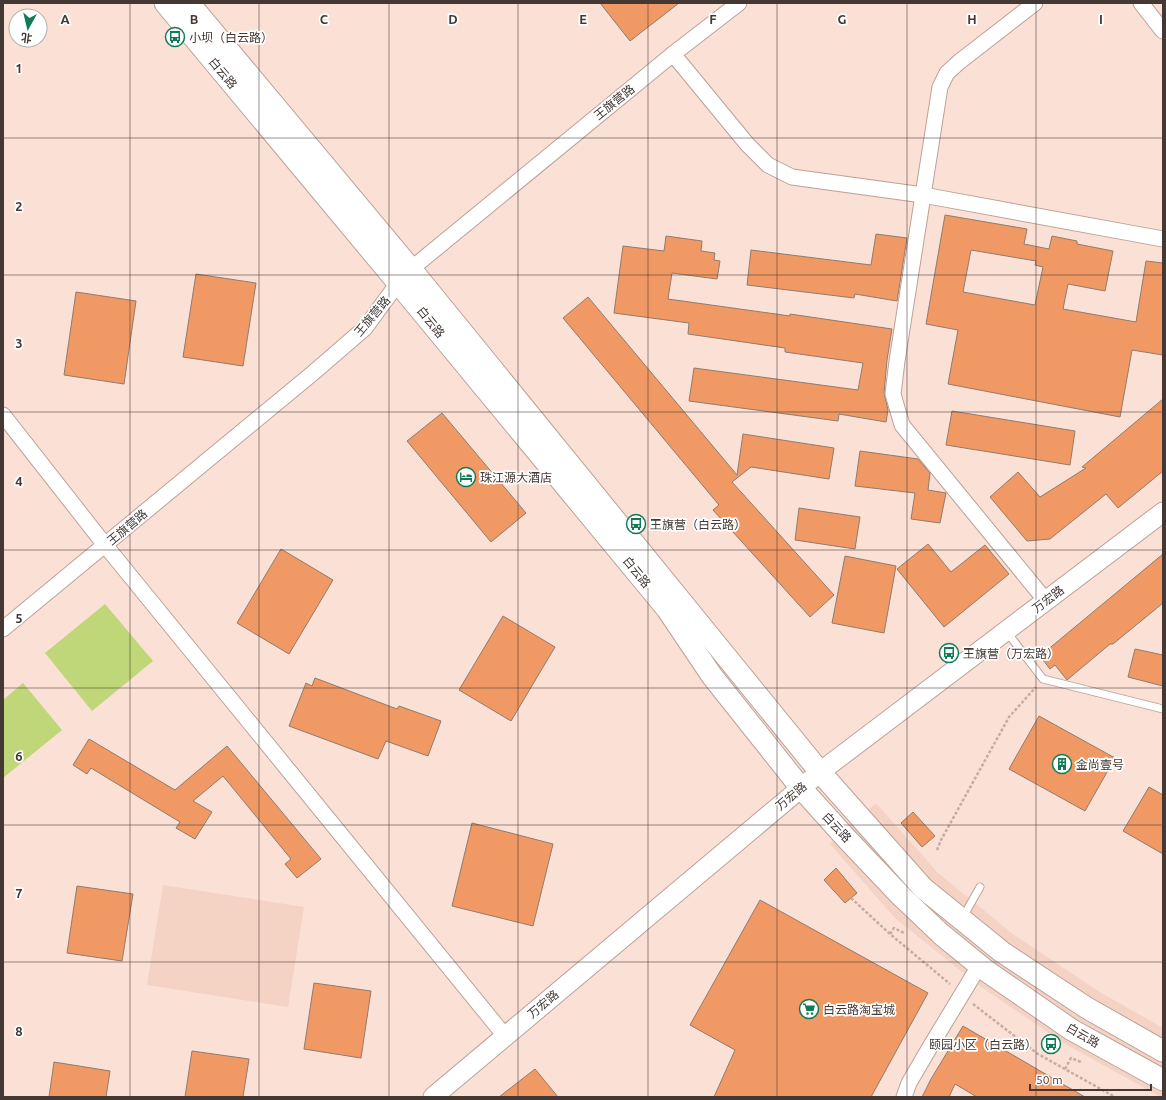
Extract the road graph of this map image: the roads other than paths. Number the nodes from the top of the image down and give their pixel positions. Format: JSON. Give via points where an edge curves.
{"nodes":[{"id":1,"x":165,"y":3,"type":"edge"},
{"id":2,"x":190,"y":3,"type":"edge"},
{"id":3,"x":739,"y":3,"type":"edge"},
{"id":4,"x":1035,"y":3,"type":"edge"},
{"id":5,"x":1141,"y":3,"type":"edge"},
{"id":6,"x":1163,"y":31,"type":"edge"},
{"id":7,"x":673,"y":54,"type":"junction"},
{"id":8,"x":923,"y":195,"type":"junction"},
{"id":9,"x":1163,"y":239,"type":"edge"},
{"id":10,"x":405,"y":276,"type":"junction"},
{"id":11,"x":3,"y":415,"type":"edge"},
{"id":12,"x":1163,"y":512,"type":"edge"},
{"id":13,"x":105,"y":545,"type":"junction"},
{"id":14,"x":1046,"y":601,"type":"junction"},
{"id":15,"x":3,"y":628,"type":"edge"},
{"id":16,"x":1006,"y":631,"type":"junction"},
{"id":17,"x":1163,"y":709,"type":"edge"},
{"id":18,"x":820,"y":772,"type":"junction"},
{"id":19,"x":801,"y":788,"type":"junction"},
{"id":20,"x":980,"y":887,"type":"dead end"},
{"id":21,"x":962,"y":919,"type":"junction"},
{"id":22,"x":979,"y":966,"type":"junction"},
{"id":23,"x":505,"y":1036,"type":"junction"},
{"id":24,"x":1163,"y":1051,"type":"edge"},
{"id":25,"x":1163,"y":1080,"type":"edge"},
{"id":26,"x":433,"y":1097,"type":"edge"},
{"id":27,"x":904,"y":1097,"type":"edge"}],
"edges":[{"from":1,"to":10,"type":"main road","name":"白云路"},
{"from":2,"to":10,"type":"main road","name":"白云路"},
{"from":3,"to":7,"type":"street","name":"王旗营路"},
{"from":4,"to":8,"type":"street","via":[[947,73],[940,87]]},
{"from":5,"to":6,"type":"street"},
{"from":7,"to":8,"type":"street","via":[[747,144],[768,165],[792,177]]},
{"from":7,"to":10,"type":"street","name":"王旗营路"},
{"from":8,"to":9,"type":"street"},
{"from":8,"to":14,"type":"street","via":[[893,394],[902,425]]},
{"from":10,"to":13,"type":"street","name":"王旗营路","via":[[365,328]]},
{"from":10,"to":18,"type":"main road","name":"白云路"},
{"from":10,"to":19,"type":"main road","name":"白云路","via":[[667,610],[712,676]]},
{"from":11,"to":13,"type":"street"},
{"from":12,"to":14,"type":"street","name":"万宏路"},
{"from":13,"to":15,"type":"street","name":"王旗营路"},
{"from":13,"to":23,"type":"street"},
{"from":14,"to":16,"type":"street","name":"万宏路"},
{"from":16,"to":17,"type":"lane","via":[[1043,679]]},
{"from":16,"to":18,"type":"street","name":"万宏路"},
{"from":18,"to":19,"type":"street","name":"万宏路"},
{"from":18,"to":21,"type":"main road","name":"白云路","via":[[924,888]]},
{"from":19,"to":22,"type":"main road","name":"白云路","via":[[902,897]]},
{"from":19,"to":23,"type":"street","name":"万宏路"},
{"from":20,"to":21,"type":"lane"},
{"from":21,"to":24,"type":"main road","name":"白云路","via":[[1002,952],[1087,1008]]},
{"from":22,"to":25,"type":"main road","name":"白云路","via":[[1072,1030]]},
{"from":22,"to":27,"type":"street","via":[[909,1083]]},
{"from":23,"to":26,"type":"street","name":"万宏路"}]}
